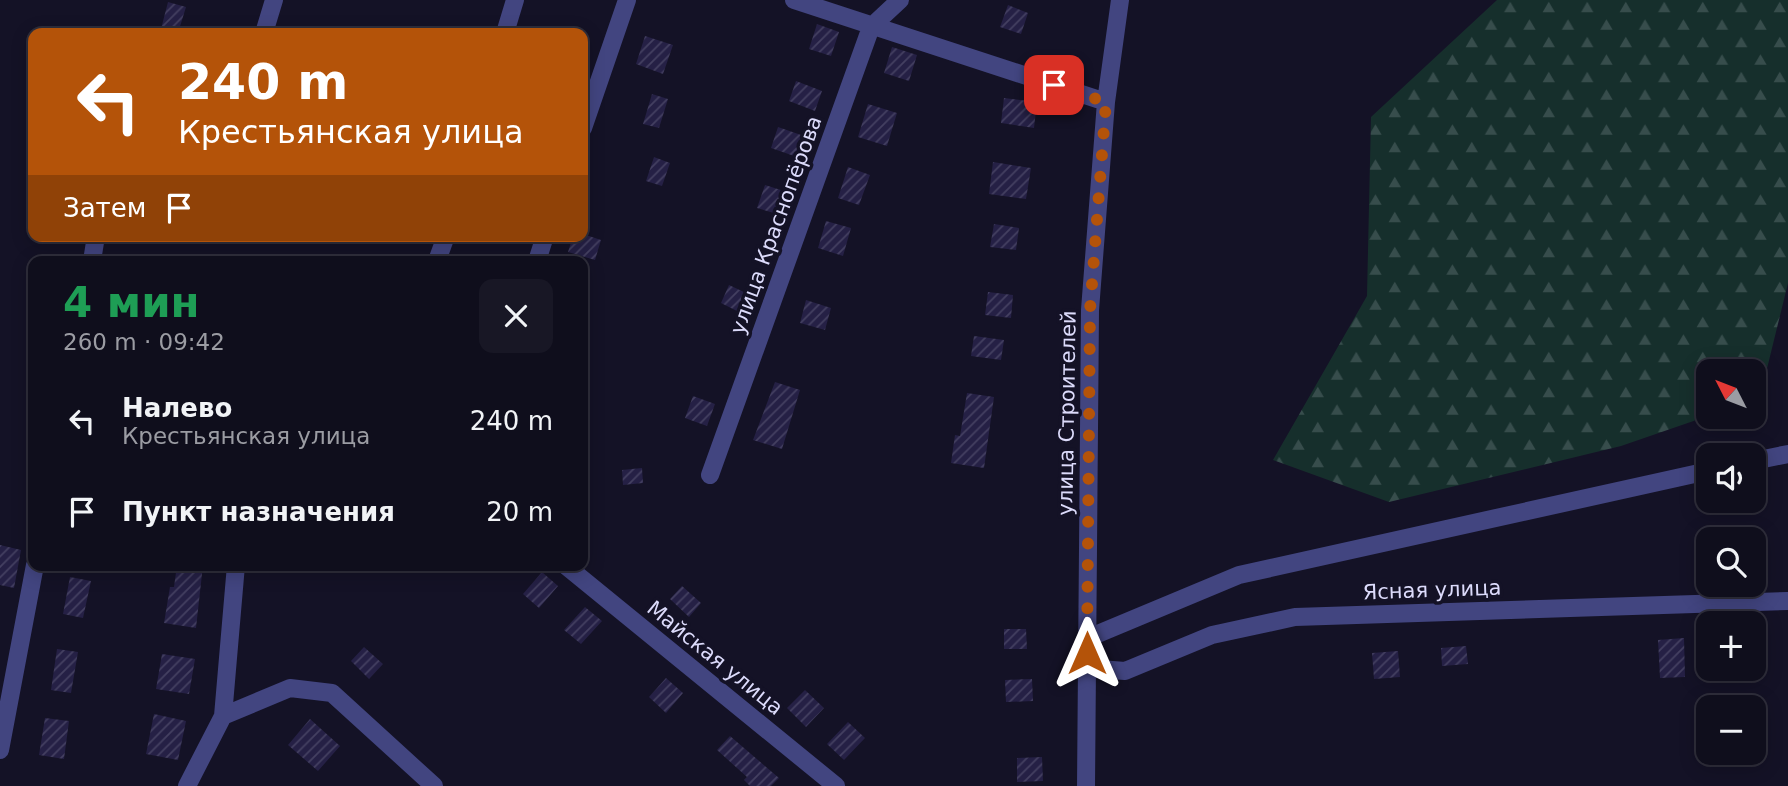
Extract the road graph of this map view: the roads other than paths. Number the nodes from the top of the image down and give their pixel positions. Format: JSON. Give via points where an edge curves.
{"nodes":[{"id":1,"x":274,"y":0,"type":"edge"},
{"id":2,"x":516,"y":0,"type":"edge"},
{"id":3,"x":627,"y":0,"type":"edge"},
{"id":4,"x":794,"y":0,"type":"edge"},
{"id":5,"x":900,"y":0,"type":"edge"},
{"id":6,"x":1120,"y":0,"type":"edge"},
{"id":7,"x":871,"y":27,"type":"junction"},
{"id":8,"x":266,"y":28,"type":"edge"},
{"id":9,"x":507,"y":28,"type":"edge"},
{"id":10,"x":1106,"y":102,"type":"junction"},
{"id":11,"x":588,"y":113,"type":"edge"},
{"id":12,"x":1788,"y":454,"type":"edge"},
{"id":13,"x":1766,"y":459,"type":"edge"},
{"id":14,"x":1696,"y":474,"type":"edge"},
{"id":15,"x":710,"y":475,"type":"dead end"},
{"id":16,"x":34,"y":571,"type":"edge"},
{"id":17,"x":235,"y":571,"type":"edge"},
{"id":18,"x":572,"y":571,"type":"edge"},
{"id":19,"x":1788,"y":601,"type":"edge"},
{"id":20,"x":1088,"y":638,"type":"junction"},
{"id":21,"x":1087,"y":668,"type":"junction"},
{"id":22,"x":223,"y":716,"type":"junction"},
{"id":23,"x":0,"y":750,"type":"edge"},
{"id":24,"x":187,"y":786,"type":"edge"},
{"id":25,"x":434,"y":786,"type":"edge"},
{"id":26,"x":836,"y":786,"type":"edge"},
{"id":27,"x":1086,"y":786,"type":"edge"}],
"edges":[{"from":1,"to":8,"type":"street"},
{"from":2,"to":9,"type":"street"},
{"from":3,"to":11,"type":"street"},
{"from":4,"to":7,"type":"street"},
{"from":5,"to":7,"type":"street","name":"улица Краснопёрова"},
{"from":6,"to":10,"type":"street","name":"улица Строителей"},
{"from":7,"to":10,"type":"street"},
{"from":7,"to":15,"type":"street","name":"улица Краснопёрова"},
{"from":10,"to":20,"type":"street","name":"улица Строителей","via":[[1090,310]]},
{"from":12,"to":13,"type":"street"},
{"from":14,"to":20,"type":"street","via":[[1239,575]]},
{"from":16,"to":23,"type":"street"},
{"from":17,"to":22,"type":"street"},
{"from":18,"to":26,"type":"street","name":"Майская улица"},
{"from":19,"to":21,"type":"street","name":"Ясная улица","via":[[1295,617],[1212,635],[1125,671]]},
{"from":20,"to":21,"type":"street","name":"улица Строителей"},
{"from":21,"to":27,"type":"street","name":"улица Строителей"},
{"from":22,"to":24,"type":"street"},
{"from":22,"to":25,"type":"street","via":[[290,688],[332,693]]}]}
